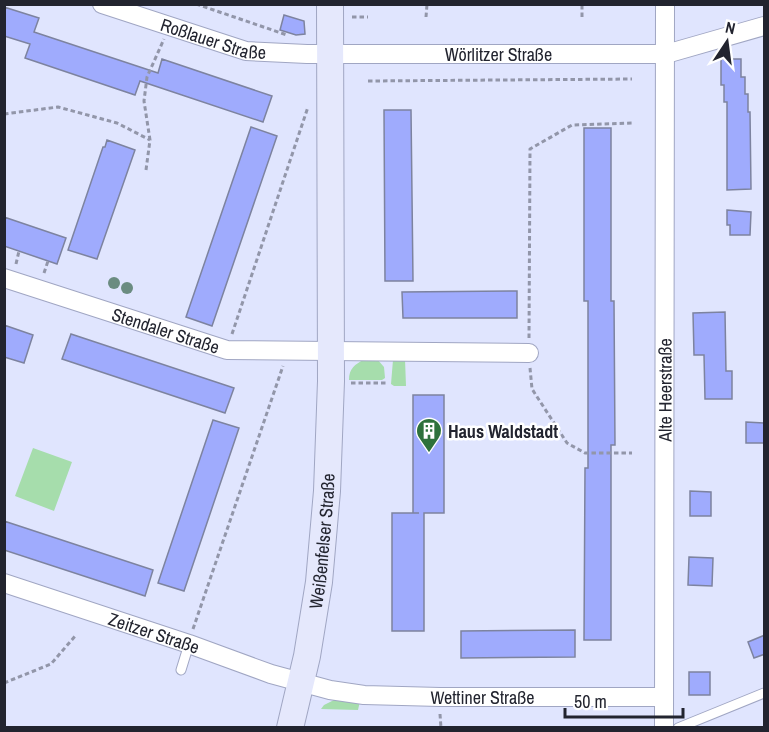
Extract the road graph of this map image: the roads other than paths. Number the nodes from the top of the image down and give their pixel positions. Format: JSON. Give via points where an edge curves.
{"nodes":[{"id":1,"x":102,"y":4,"type":"edge"},
{"id":2,"x":665,"y":4,"type":"edge"},
{"id":3,"x":341,"y":11,"type":"edge"},
{"id":4,"x":762,"y":32,"type":"edge"},
{"id":5,"x":329,"y":54,"type":"junction"},
{"id":6,"x":666,"y":54,"type":"junction"},
{"id":7,"x":4,"y":278,"type":"edge"},
{"id":8,"x":330,"y":352,"type":"junction"},
{"id":9,"x":529,"y":352,"type":"road end"},
{"id":10,"x":4,"y":583,"type":"edge"},
{"id":11,"x":189,"y":644,"type":"junction"},
{"id":12,"x":181,"y":670,"type":"dead end"},
{"id":13,"x":302,"y":683,"type":"junction"},
{"id":14,"x":765,"y":693,"type":"edge"},
{"id":15,"x":664,"y":697,"type":"junction"},
{"id":16,"x":290,"y":728,"type":"edge"},
{"id":17,"x":664,"y":728,"type":"edge"},
{"id":18,"x":678,"y":728,"type":"edge"}],
"edges":[{"from":1,"to":5,"type":"street","name":"Roßlauer Straße","via":[[246,51]]},
{"from":2,"to":6,"type":"street","name":"Alte Heerstraße"},
{"from":3,"to":5,"type":"street","name":"Weißenfelser Straße"},
{"from":4,"to":6,"type":"street"},
{"from":5,"to":6,"type":"street","name":"Wörlitzer Straße"},
{"from":5,"to":8,"type":"street","name":"Weißenfelser Straße"},
{"from":6,"to":15,"type":"street","name":"Alte Heerstraße"},
{"from":7,"to":8,"type":"street","name":"Stendaler Straße","via":[[227,350]]},
{"from":8,"to":9,"type":"street"},
{"from":8,"to":13,"type":"street","name":"Weißenfelser Straße","via":[[326,512]]},
{"from":10,"to":11,"type":"street","name":"Zeitzer Straße"},
{"from":11,"to":12,"type":"lane"},
{"from":11,"to":13,"type":"street","name":"Zeitzer Straße"},
{"from":13,"to":15,"type":"street","name":"Wettiner Straße","via":[[364,695]]},
{"from":13,"to":16,"type":"street","name":"Weißenfelser Straße"},
{"from":14,"to":18,"type":"lane"},
{"from":15,"to":17,"type":"street","name":"Alte Heerstraße"}]}
